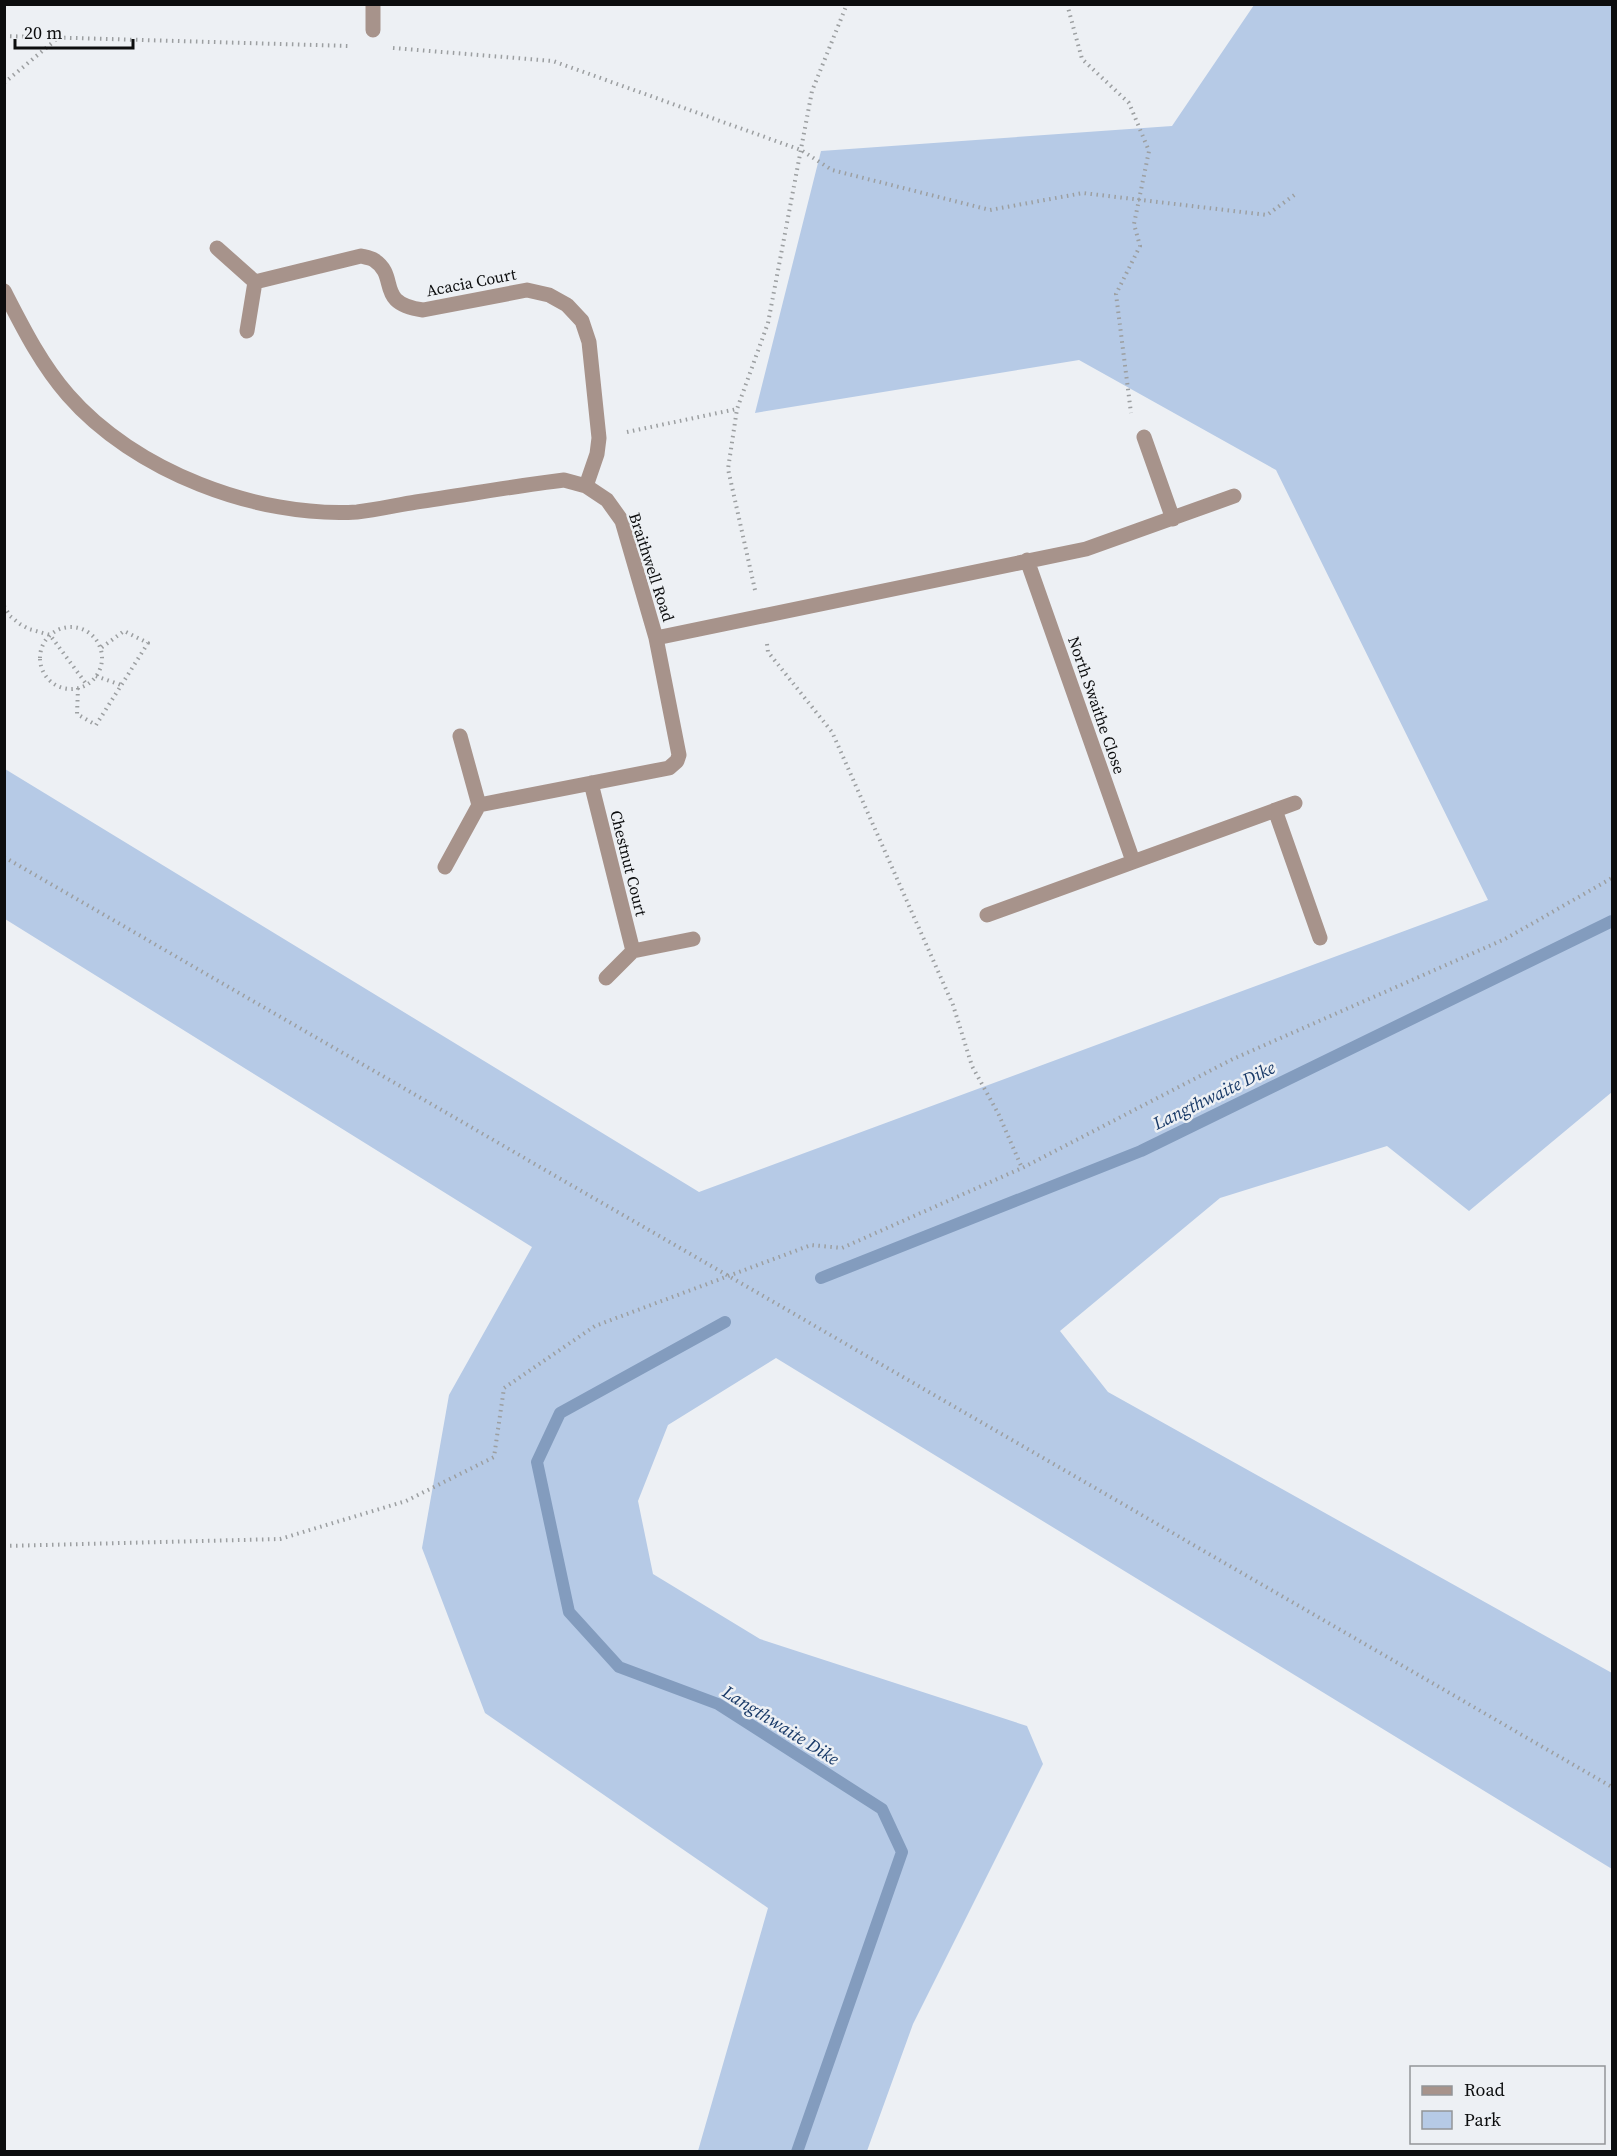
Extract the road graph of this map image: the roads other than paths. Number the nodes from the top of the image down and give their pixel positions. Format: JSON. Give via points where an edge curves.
{"nodes":[{"id":1,"x":373,"y":4,"type":"edge"},
{"id":2,"x":373,"y":30,"type":"road end"},
{"id":3,"x":217,"y":248,"type":"dead end"},
{"id":4,"x":255,"y":282,"type":"junction"},
{"id":5,"x":4,"y":291,"type":"edge"},
{"id":6,"x":248,"y":330,"type":"dead end"},
{"id":7,"x":1144,"y":437,"type":"road end"},
{"id":8,"x":586,"y":486,"type":"junction"},
{"id":9,"x":1234,"y":496,"type":"dead end"},
{"id":10,"x":1173,"y":519,"type":"junction"},
{"id":11,"x":1027,"y":560,"type":"junction"},
{"id":12,"x":656,"y":638,"type":"junction"},
{"id":13,"x":460,"y":736,"type":"dead end"},
{"id":14,"x":591,"y":783,"type":"junction"},
{"id":15,"x":1295,"y":803,"type":"dead end"},
{"id":16,"x":479,"y":805,"type":"junction"},
{"id":17,"x":1275,"y":810,"type":"junction"},
{"id":18,"x":1132,"y":861,"type":"junction"},
{"id":19,"x":445,"y":867,"type":"dead end"},
{"id":20,"x":987,"y":915,"type":"dead end"},
{"id":21,"x":1320,"y":938,"type":"dead end"},
{"id":22,"x":693,"y":939,"type":"dead end"},
{"id":23,"x":633,"y":951,"type":"junction"},
{"id":24,"x":606,"y":978,"type":"dead end"}],
"edges":[{"from":1,"to":2,"type":"street"},
{"from":3,"to":4,"type":"street"},
{"from":4,"to":6,"type":"street"},
{"from":4,"to":8,"type":"street","name":"Acacia Court","via":[[361,256],[382,268],[397,303],[409,308],[423,310],[527,290],[549,295],[567,305],[582,321],[589,342],[599,438]]},
{"from":5,"to":8,"type":"street","name":"Braithwell Road","via":[[36,354],[68,396],[102,429],[150,462],[227,494],[289,510],[357,512],[564,480]]},
{"from":7,"to":10,"type":"street"},
{"from":8,"to":12,"type":"street","name":"Braithwell Road","via":[[607,500],[622,521]]},
{"from":9,"to":10,"type":"street","name":"Braithwell Road"},
{"from":10,"to":11,"type":"street","name":"Braithwell Road","via":[[1086,549]]},
{"from":11,"to":12,"type":"street","name":"Braithwell Road"},
{"from":11,"to":18,"type":"street","name":"North Swaithe Close"},
{"from":12,"to":14,"type":"street","via":[[677,761],[669,768]]},
{"from":13,"to":16,"type":"street"},
{"from":14,"to":16,"type":"street"},
{"from":14,"to":23,"type":"street","name":"Chestnut Court"},
{"from":15,"to":17,"type":"street"},
{"from":16,"to":19,"type":"street"},
{"from":17,"to":18,"type":"street"},
{"from":17,"to":21,"type":"street"},
{"from":18,"to":20,"type":"street"},
{"from":22,"to":23,"type":"street"},
{"from":23,"to":24,"type":"street"}]}
